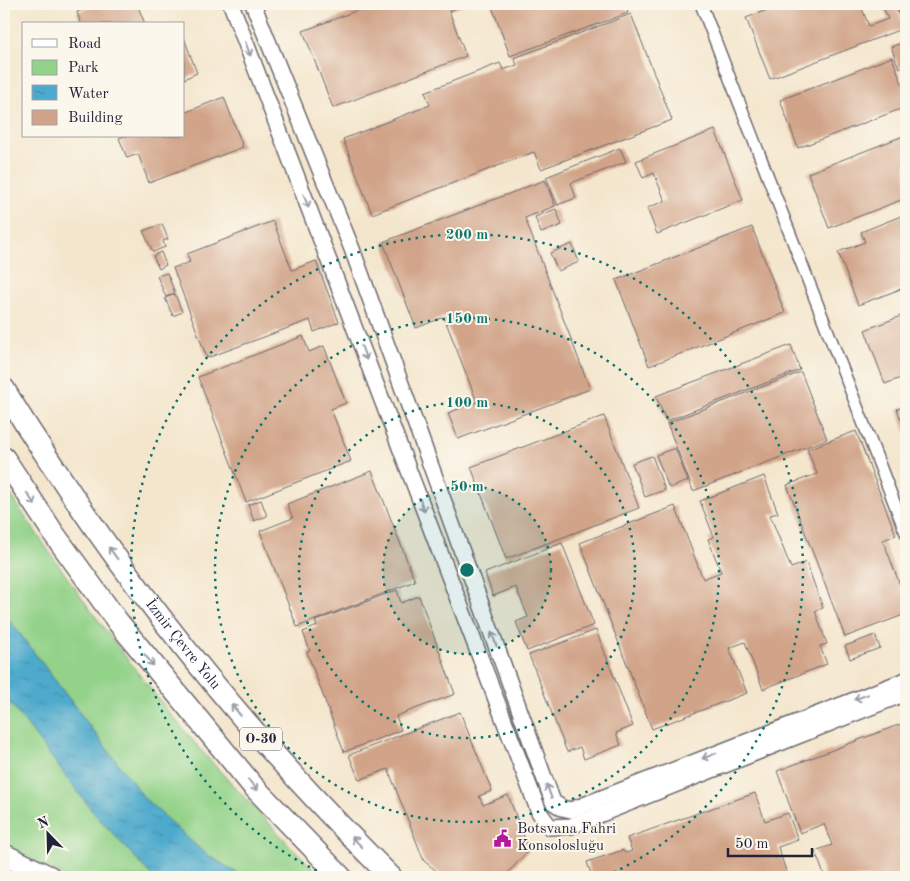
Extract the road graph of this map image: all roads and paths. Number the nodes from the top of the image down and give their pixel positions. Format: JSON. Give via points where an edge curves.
{"nodes":[{"id":1,"x":231,"y":4,"type":"edge"},
{"id":2,"x":253,"y":4,"type":"edge"},
{"id":3,"x":701,"y":4,"type":"edge"},
{"id":4,"x":4,"y":390,"type":"edge"},
{"id":5,"x":4,"y":458,"type":"edge"},
{"id":6,"x":906,"y":533,"type":"edge"},
{"id":7,"x":906,"y":680,"type":"edge"},
{"id":8,"x":906,"y":693,"type":"edge"},
{"id":9,"x":562,"y":808,"type":"junction"},
{"id":10,"x":550,"y":827,"type":"junction"},
{"id":11,"x":4,"y":856,"type":"edge"},
{"id":12,"x":50,"y":877,"type":"edge"},
{"id":13,"x":341,"y":877,"type":"edge"},
{"id":14,"x":391,"y":877,"type":"edge"}],
"edges":[{"from":1,"to":10,"type":"street","one_way":true,"via":[[539,812]]},
{"from":9,"to":2,"type":"street","one_way":true,"via":[[553,802],[352,250]]},
{"from":3,"to":6,"type":"street"},
{"from":14,"to":4,"type":"highway","name":"İzmir Çevre Yolu","number":"O-30","one_way":true,"via":[[236,711],[87,518]]},
{"from":5,"to":13,"type":"highway","number":"O-30","one_way":true,"via":[[124,630],[253,786]]},
{"from":7,"to":9,"type":"street","one_way":true,"via":[[572,810]]},
{"from":8,"to":10,"type":"street","via":[[571,826]]},
{"from":9,"to":10,"type":"street"},
{"from":11,"to":12,"type":"highway"}]}
